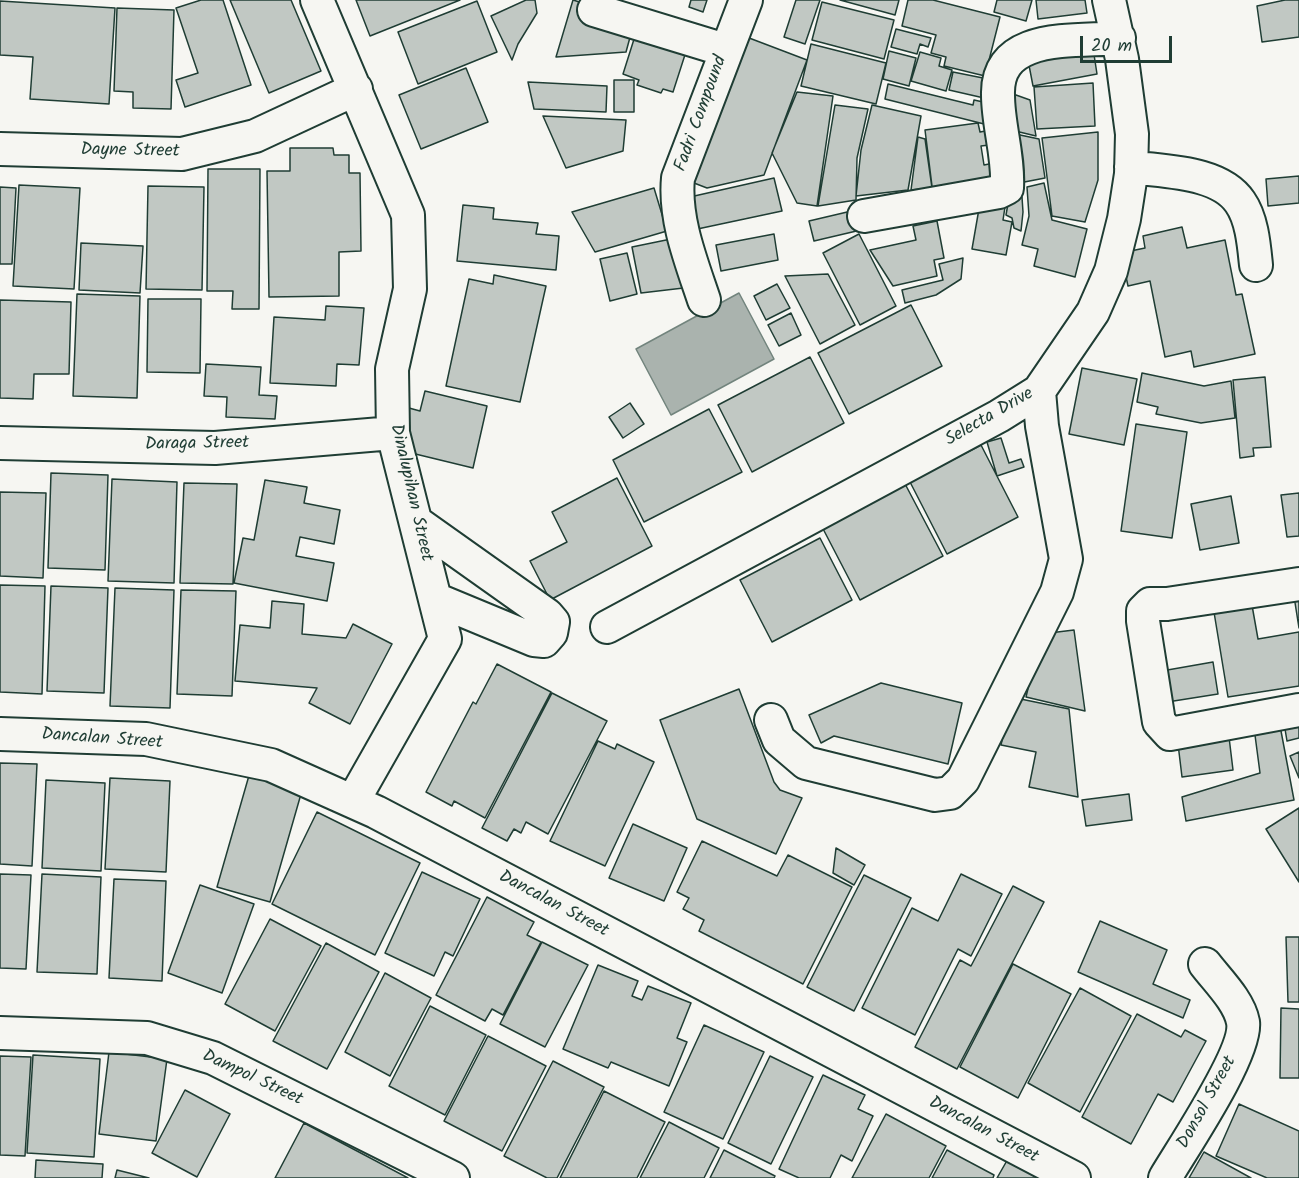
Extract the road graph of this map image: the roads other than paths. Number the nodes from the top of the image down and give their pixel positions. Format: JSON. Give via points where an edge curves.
{"nodes":[{"id":1,"x":317,"y":0,"type":"edge"},
{"id":2,"x":746,"y":0,"type":"edge"},
{"id":3,"x":1109,"y":0,"type":"edge"},
{"id":4,"x":594,"y":10,"type":"dead end"},
{"id":5,"x":1119,"y":38,"type":"junction"},
{"id":6,"x":725,"y":50,"type":"junction"},
{"id":7,"x":356,"y":89,"type":"junction"},
{"id":8,"x":0,"y":149,"type":"edge"},
{"id":9,"x":1131,"y":167,"type":"junction"},
{"id":10,"x":864,"y":216,"type":"dead end"},
{"id":11,"x":1256,"y":265,"type":"dead end"},
{"id":12,"x":704,"y":300,"type":"dead end"},
{"id":13,"x":1038,"y":392,"type":"junction"},
{"id":14,"x":393,"y":433,"type":"junction"},
{"id":15,"x":0,"y":442,"type":"edge"},
{"id":16,"x":416,"y":522,"type":"junction"},
{"id":17,"x":1299,"y":584,"type":"edge"},
{"id":18,"x":435,"y":599,"type":"junction"},
{"id":19,"x":608,"y":627,"type":"dead end"},
{"id":20,"x":1299,"y":710,"type":"edge"},
{"id":21,"x":771,"y":720,"type":"dead end"},
{"id":22,"x":0,"y":734,"type":"edge"},
{"id":23,"x":353,"y":801,"type":"junction"},
{"id":24,"x":1205,"y":964,"type":"dead end"},
{"id":25,"x":0,"y":1033,"type":"edge"},
{"id":26,"x":453,"y":1178,"type":"edge"},
{"id":27,"x":1074,"y":1178,"type":"edge"},
{"id":28,"x":1165,"y":1178,"type":"edge"}],
"edges":[{"from":1,"to":7,"type":"street","name":"Dinalupihan Street"},
{"from":2,"to":6,"type":"street","name":"Fadri Compound"},
{"from":3,"to":5,"type":"street","name":"Selecta Drive"},
{"from":4,"to":6,"type":"street"},
{"from":5,"to":9,"type":"street","name":"Selecta Drive","via":[[1132,134]]},
{"from":5,"to":10,"type":"street","via":[[1035,45],[1015,52],[1004,65],[997,94],[1007,188]]},
{"from":6,"to":12,"type":"street","name":"Fadri Compound","via":[[678,184],[685,241]]},
{"from":7,"to":8,"type":"street","name":"Dayne Street","via":[[255,136],[182,154]]},
{"from":7,"to":14,"type":"street","name":"Dinalupihan Street","via":[[408,215],[410,288],[392,369]]},
{"from":9,"to":11,"type":"street","via":[[1203,179],[1229,190],[1241,202],[1249,224]]},
{"from":9,"to":13,"type":"street","name":"Selecta Drive","via":[[1111,271],[1093,312]]},
{"from":13,"to":19,"type":"street","name":"Selecta Drive"},
{"from":13,"to":21,"type":"street","via":[[1066,559],[1057,592],[963,780],[950,793],[934,795],[806,763],[779,740]]},
{"from":14,"to":15,"type":"street","name":"Daraga Street","via":[[215,448]]},
{"from":14,"to":16,"type":"street","name":"Dinalupihan Street"},
{"from":16,"to":18,"type":"street","name":"Dinalupihan Street"},
{"from":16,"to":18,"type":"street","via":[[547,615],[553,622],[551,633],[544,641],[534,640]]},
{"from":17,"to":20,"type":"street","via":[[1150,604],[1143,611],[1159,722],[1170,734]]},
{"from":18,"to":23,"type":"street","name":"Dinalupihan Street","via":[[445,639]]},
{"from":22,"to":23,"type":"street","name":"Dancalan Street","via":[[146,739],[271,765]]},
{"from":23,"to":27,"type":"street","name":"Dancalan Street"},
{"from":24,"to":28,"type":"street","name":"Donsol Street","via":[[1230,995],[1243,1023],[1235,1059]]},
{"from":25,"to":26,"type":"street","name":"Dampol Street","via":[[147,1038],[213,1058]]}]}
